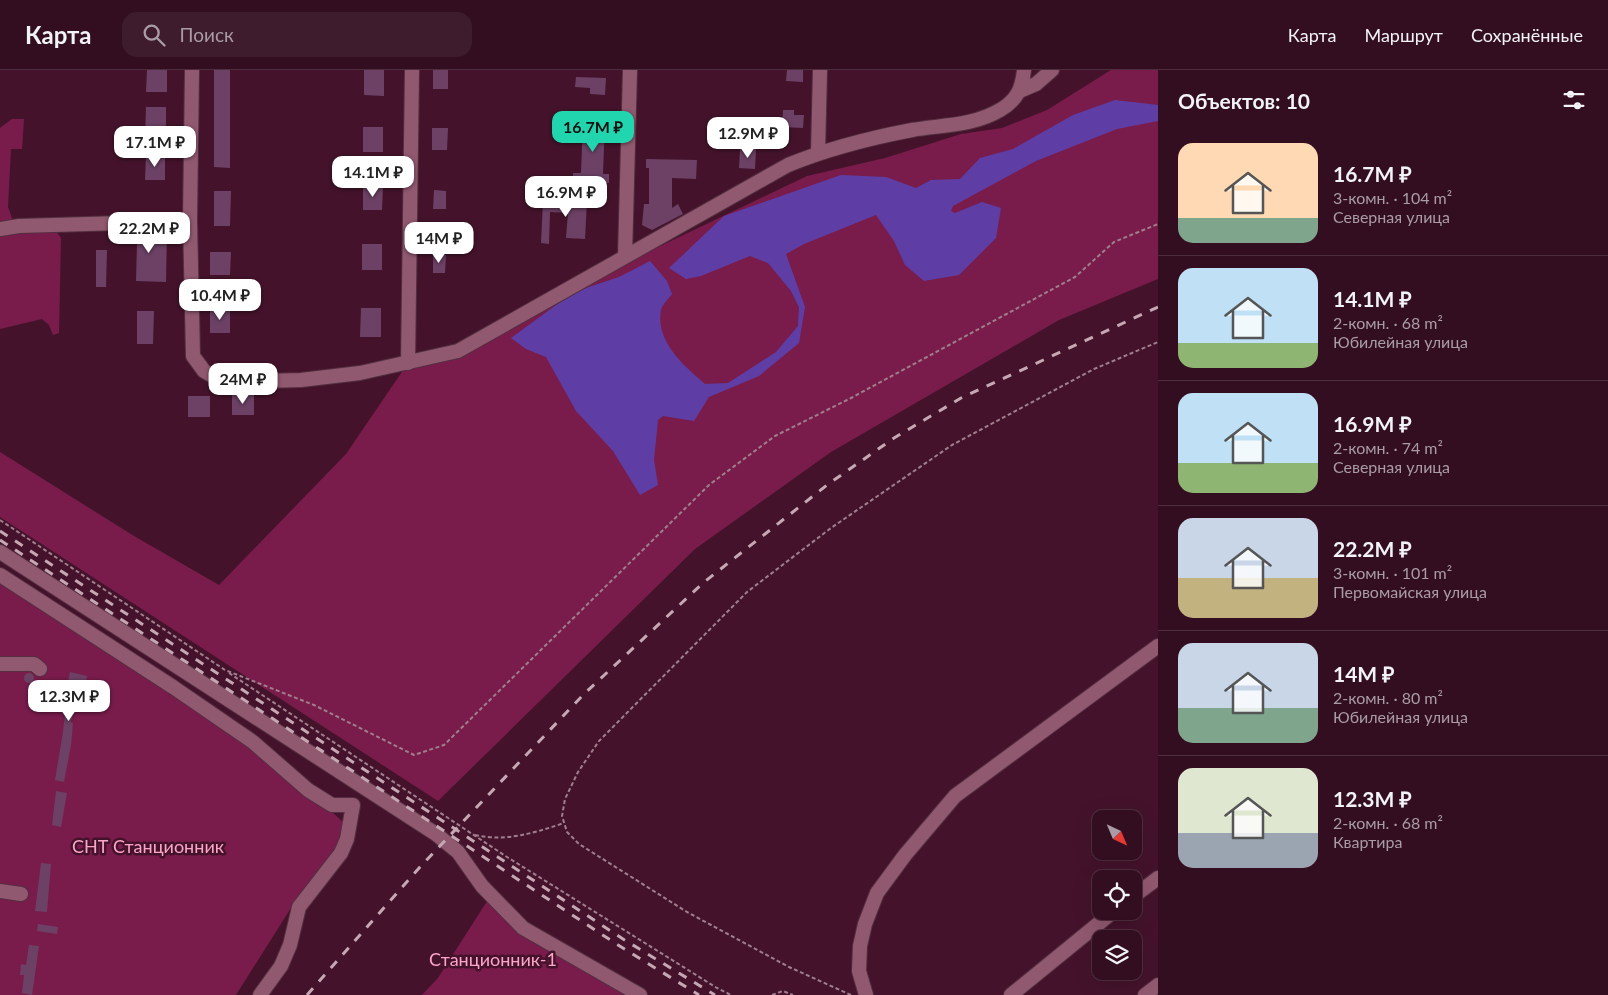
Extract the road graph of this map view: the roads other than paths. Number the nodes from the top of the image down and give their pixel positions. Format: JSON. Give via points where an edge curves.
{"nodes":[{"id":1,"x":192,"y":70,"type":"edge"},
{"id":2,"x":412,"y":70,"type":"edge"},
{"id":3,"x":630,"y":70,"type":"edge"},
{"id":4,"x":820,"y":70,"type":"edge"},
{"id":5,"x":1024,"y":70,"type":"edge"},
{"id":6,"x":1052,"y":70,"type":"edge"},
{"id":7,"x":1019,"y":94,"type":"junction"},
{"id":8,"x":818,"y":152,"type":"junction"},
{"id":9,"x":190,"y":221,"type":"junction"},
{"id":10,"x":0,"y":228,"type":"edge"},
{"id":11,"x":625,"y":256,"type":"junction"},
{"id":12,"x":408,"y":363,"type":"junction"},
{"id":13,"x":0,"y":552,"type":"edge"},
{"id":14,"x":0,"y":575,"type":"edge"},
{"id":15,"x":1158,"y":646,"type":"edge"},
{"id":16,"x":0,"y":664,"type":"edge"},
{"id":17,"x":40,"y":669,"type":"dead end"},
{"id":18,"x":368,"y":792,"type":"junction"},
{"id":19,"x":354,"y":805,"type":"junction"},
{"id":20,"x":1158,"y":878,"type":"edge"},
{"id":21,"x":0,"y":890,"type":"edge"},
{"id":22,"x":1142,"y":890,"type":"edge"},
{"id":23,"x":21,"y":894,"type":"dead end"},
{"id":24,"x":1103,"y":920,"type":"edge"},
{"id":25,"x":1158,"y":985,"type":"edge"},
{"id":26,"x":260,"y":995,"type":"edge"},
{"id":27,"x":640,"y":995,"type":"edge"},
{"id":28,"x":866,"y":995,"type":"edge"},
{"id":29,"x":1011,"y":995,"type":"edge"},
{"id":30,"x":1145,"y":995,"type":"edge"}],
"edges":[{"from":1,"to":9,"type":"street"},
{"from":2,"to":12,"type":"street"},
{"from":3,"to":11,"type":"street"},
{"from":4,"to":8,"type":"street"},
{"from":5,"to":7,"type":"street"},
{"from":6,"to":7,"type":"street"},
{"from":7,"to":8,"type":"street","via":[[1002,109],[983,118],[912,130]]},
{"from":8,"to":11,"type":"street","via":[[779,170]]},
{"from":9,"to":10,"type":"street"},
{"from":9,"to":12,"type":"street","via":[[193,356],[204,371],[223,382],[301,380]]},
{"from":11,"to":12,"type":"street","via":[[458,351]]},
{"from":13,"to":18,"type":"street"},
{"from":14,"to":19,"type":"street","via":[[245,737],[308,790],[332,805]]},
{"from":15,"to":28,"type":"street","via":[[956,796],[905,856],[877,893],[865,924],[859,971]]},
{"from":16,"to":17,"type":"street","via":[[34,664]]},
{"from":18,"to":19,"type":"street"},
{"from":18,"to":27,"type":"street","via":[[436,834],[458,852],[482,886],[523,928]]},
{"from":19,"to":26,"type":"street","via":[[350,813],[348,839],[341,853],[299,907],[281,966]]},
{"from":20,"to":22,"type":"street"},
{"from":21,"to":23,"type":"street"},
{"from":24,"to":29,"type":"street"},
{"from":25,"to":30,"type":"street"}]}
